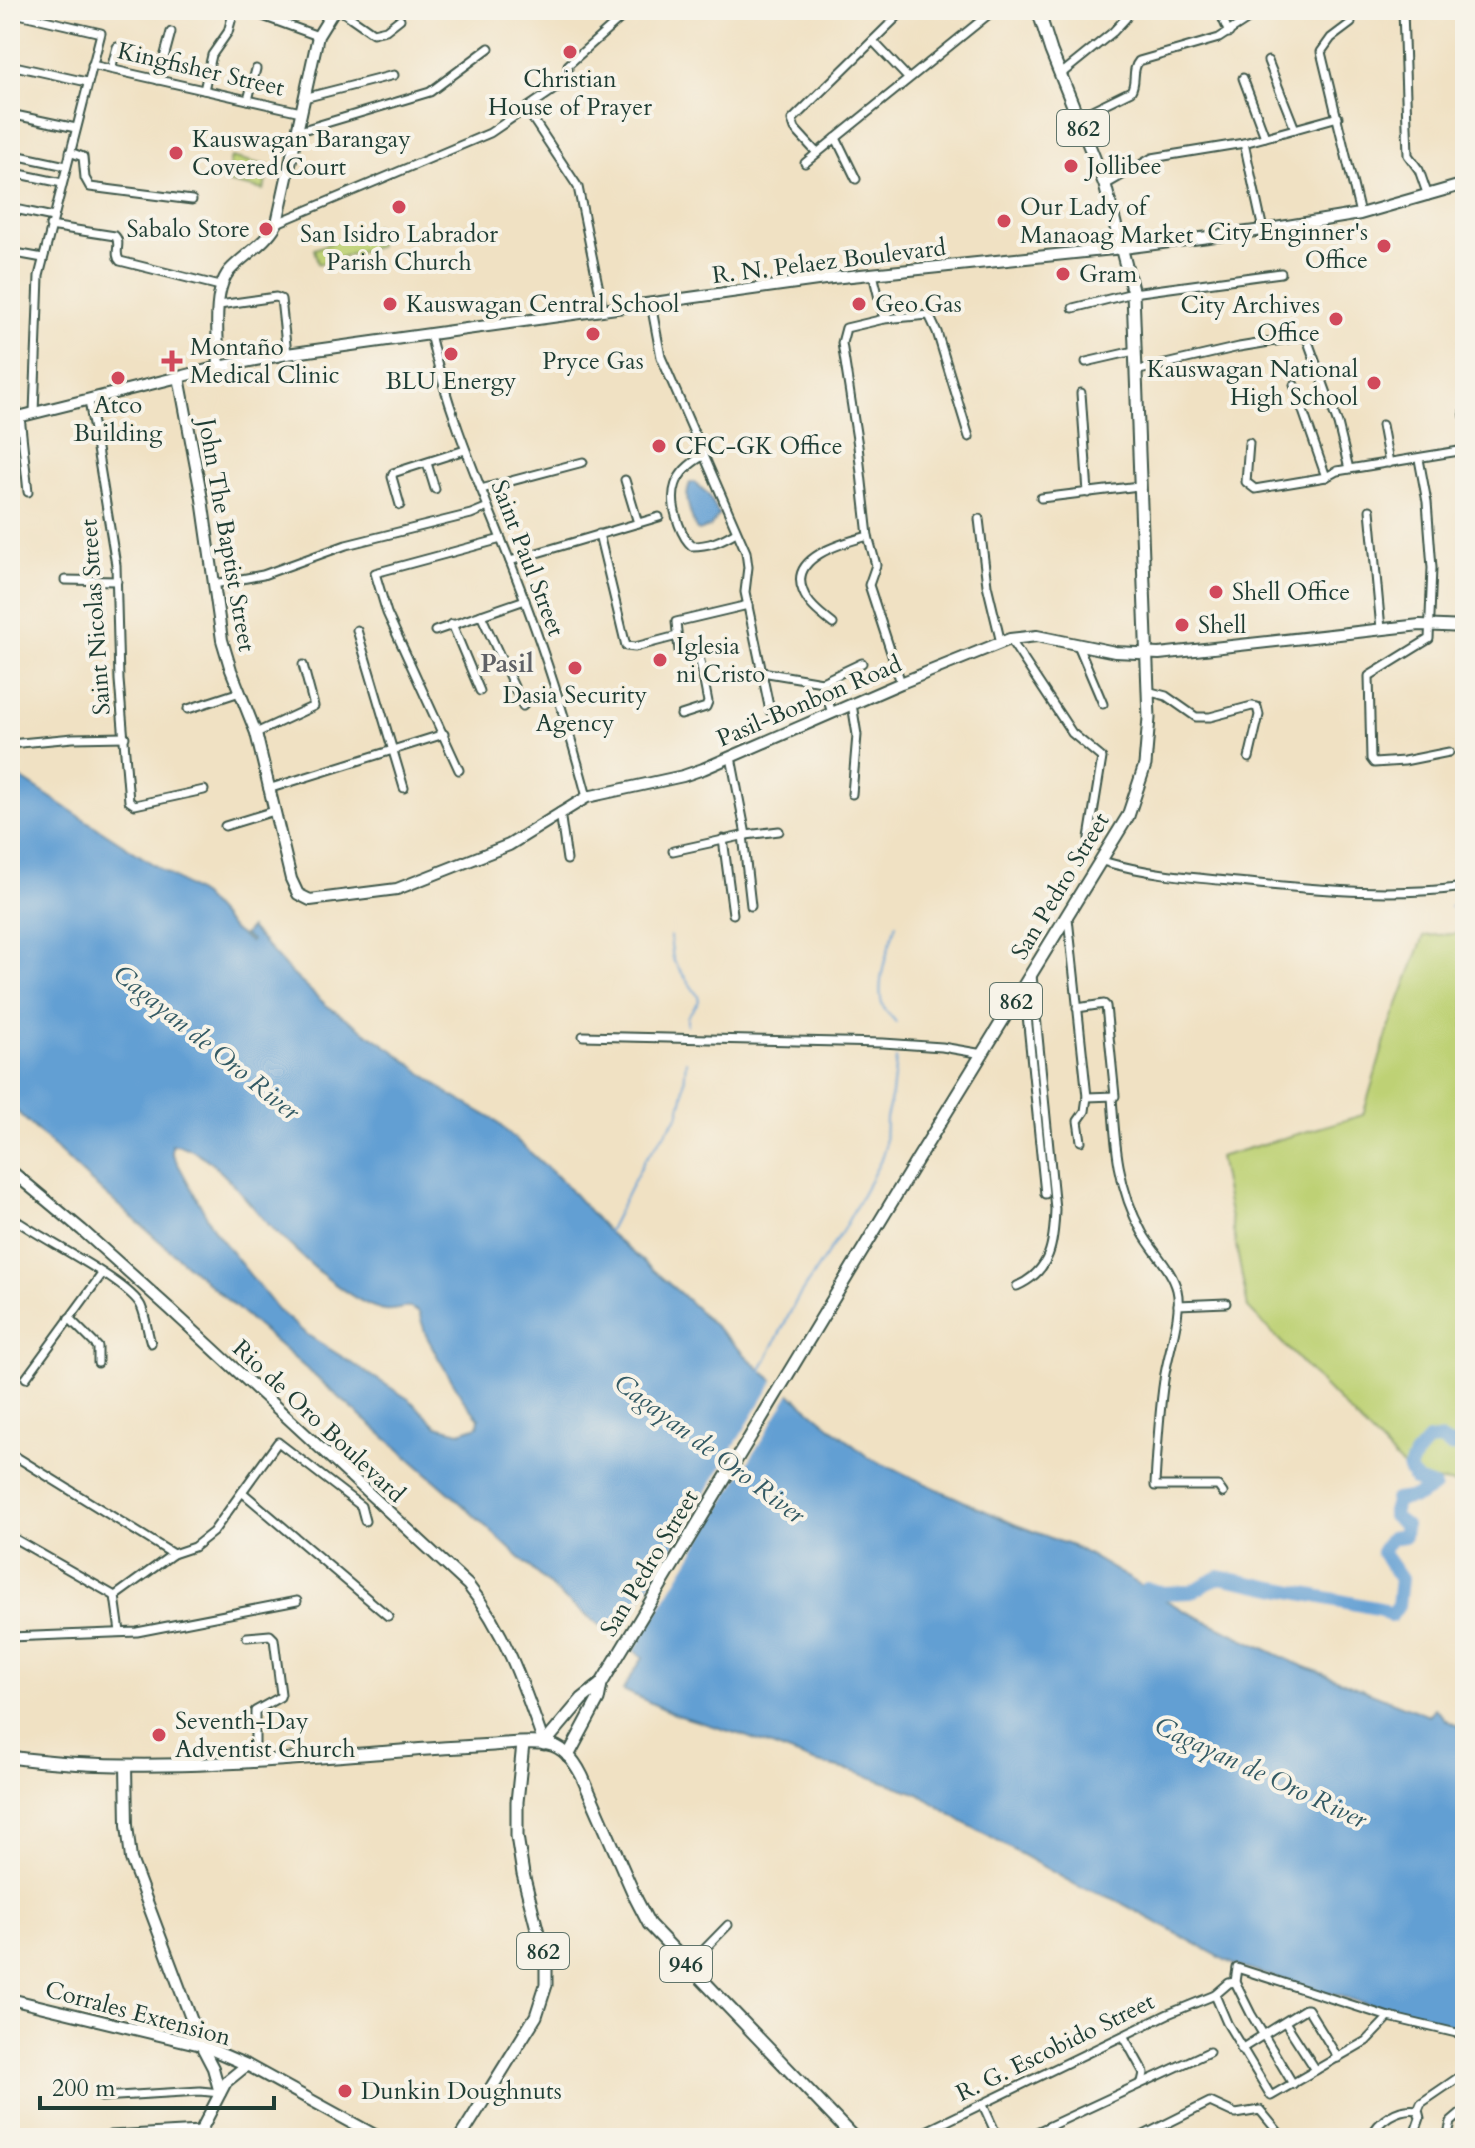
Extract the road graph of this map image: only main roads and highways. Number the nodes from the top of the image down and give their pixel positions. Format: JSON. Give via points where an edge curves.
{"nodes":[{"id":1,"x":1038,"y":10,"type":"edge"},
{"id":2,"x":603,"y":1682,"type":"junction"},
{"id":3,"x":523,"y":1744,"type":"junction"},
{"id":4,"x":544,"y":1744,"type":"junction"},
{"id":5,"x":568,"y":1756,"type":"junction"},
{"id":6,"x":10,"y":1757,"type":"edge"},
{"id":7,"x":460,"y":2138,"type":"edge"},
{"id":8,"x":854,"y":2138,"type":"edge"}],
"edges":[{"from":1,"to":2,"type":"main road","name":"San Pedro Street","number":"862","via":[[1105,185],[1133,293],[1148,741],[1140,787],[1068,918]]},
{"from":2,"to":4,"type":"main road","name":"San Pedro Street","number":"862"},
{"from":2,"to":5,"type":"main road","name":"San Pedro Street","number":"862"},
{"from":3,"to":4,"type":"main road"},
{"from":3,"to":6,"type":"main road","via":[[126,1765]]},
{"from":3,"to":7,"type":"main road","number":"862","via":[[517,1836],[546,1964],[546,1985],[536,2016]]},
{"from":4,"to":5,"type":"main road"},
{"from":5,"to":8,"type":"main road","number":"946","via":[[582,1776],[642,1913],[658,1935]]}]}
